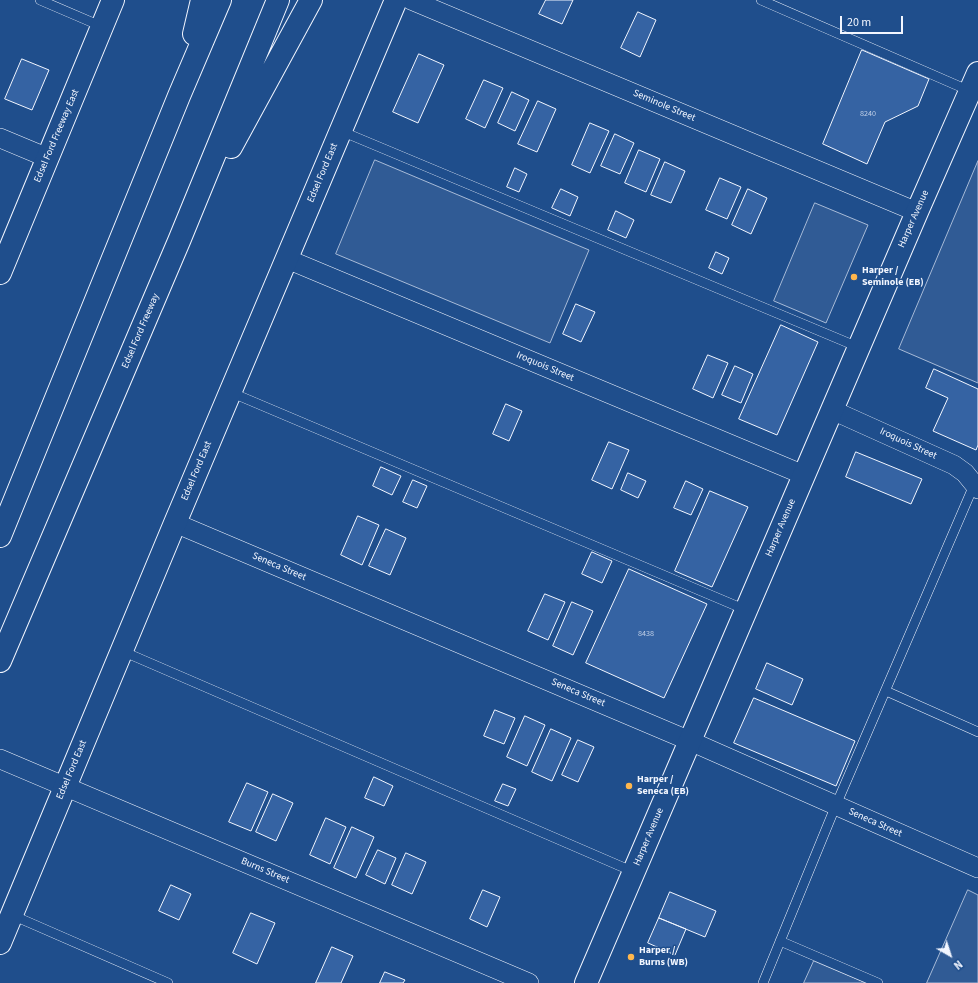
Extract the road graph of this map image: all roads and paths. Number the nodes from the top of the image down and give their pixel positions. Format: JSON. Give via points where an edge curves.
{"nodes":[{"id":1,"x":40,"y":0,"type":"edge"},
{"id":2,"x":113,"y":0,"type":"edge"},
{"id":3,"x":202,"y":0,"type":"edge"},
{"id":4,"x":220,"y":0,"type":"edge"},
{"id":5,"x":278,"y":0,"type":"edge"},
{"id":6,"x":311,"y":0,"type":"edge"},
{"id":7,"x":396,"y":0,"type":"edge"},
{"id":8,"x":411,"y":0,"type":"edge"},
{"id":9,"x":761,"y":0,"type":"edge"},
{"id":10,"x":103,"y":26,"type":"junction"},
{"id":11,"x":976,"y":88,"type":"edge"},
{"id":12,"x":179,"y":96,"type":"junction"},
{"id":13,"x":341,"y":131,"type":"junction"},
{"id":14,"x":0,"y":138,"type":"edge"},
{"id":15,"x":48,"y":158,"type":"junction"},
{"id":16,"x":916,"y":212,"type":"junction"},
{"id":17,"x":180,"y":241,"type":"junction"},
{"id":18,"x":287,"y":258,"type":"junction"},
{"id":19,"x":0,"y":272,"type":"edge"},
{"id":20,"x":858,"y":347,"type":"junction"},
{"id":21,"x":230,"y":392,"type":"junction"},
{"id":22,"x":832,"y":410,"type":"junction"},
{"id":23,"x":804,"y":475,"type":"junction"},
{"id":24,"x":977,"y":483,"type":"edge"},
{"id":25,"x":175,"y":523,"type":"junction"},
{"id":26,"x":0,"y":536,"type":"edge"},
{"id":27,"x":746,"y":610,"type":"junction"},
{"id":28,"x":122,"y":651,"type":"junction"},
{"id":29,"x":0,"y":661,"type":"edge"},
{"id":30,"x":886,"y":691,"type":"junction"},
{"id":31,"x":978,"y":732,"type":"edge"},
{"id":32,"x":690,"y":741,"type":"junction"},
{"id":33,"x":7,"y":762,"type":"edge"},
{"id":34,"x":66,"y":787,"type":"junction"},
{"id":35,"x":836,"y":806,"type":"junction"},
{"id":36,"x":978,"y":868,"type":"edge"},
{"id":37,"x":634,"y":872,"type":"junction"},
{"id":38,"x":12,"y":915,"type":"junction"},
{"id":39,"x":780,"y":941,"type":"junction"},
{"id":40,"x":0,"y":943,"type":"edge"},
{"id":41,"x":168,"y":983,"type":"edge"},
{"id":42,"x":529,"y":983,"type":"edge"},
{"id":43,"x":586,"y":983,"type":"edge"},
{"id":44,"x":762,"y":983,"type":"edge"},
{"id":45,"x":878,"y":983,"type":"edge"}],
"edges":[{"from":1,"to":10,"type":"lane"},
{"from":2,"to":10,"type":"main road","name":"Edsel Ford Freeway East"},
{"from":3,"to":12,"type":"main road"},
{"from":4,"to":12,"type":"main road"},
{"from":5,"to":17,"type":"main road","name":"Edsel Ford Freeway"},
{"from":6,"to":17,"type":"main road"},
{"from":7,"to":13,"type":"main road","name":"Edsel Ford East"},
{"from":8,"to":16,"type":"street","name":"Seminole Street"},
{"from":9,"to":11,"type":"lane"},
{"from":10,"to":15,"type":"main road","name":"Edsel Ford Freeway East"},
{"from":11,"to":16,"type":"main road","name":"Harper Avenue"},
{"from":12,"to":26,"type":"main road"},
{"from":13,"to":18,"type":"main road","name":"Edsel Ford East"},
{"from":13,"to":20,"type":"lane"},
{"from":14,"to":15,"type":"street"},
{"from":15,"to":19,"type":"main road","name":"Edsel Ford Freeway East"},
{"from":16,"to":20,"type":"main road","name":"Harper Avenue"},
{"from":17,"to":29,"type":"main road","name":"Edsel Ford Freeway"},
{"from":18,"to":21,"type":"main road","name":"Edsel Ford East"},
{"from":18,"to":23,"type":"street","name":"Iroquois Street"},
{"from":20,"to":22,"type":"main road","name":"Harper Avenue"},
{"from":21,"to":25,"type":"main road","name":"Edsel Ford East"},
{"from":21,"to":27,"type":"lane"},
{"from":22,"to":23,"type":"main road","name":"Harper Avenue"},
{"from":22,"to":24,"type":"street","name":"Iroquois Street","via":[[954,465]]},
{"from":23,"to":27,"type":"main road","name":"Harper Avenue"},
{"from":24,"to":30,"type":"lane"},
{"from":25,"to":28,"type":"main road","name":"Edsel Ford East"},
{"from":25,"to":32,"type":"street","name":"Seneca Street"},
{"from":27,"to":32,"type":"main road","name":"Harper Avenue"},
{"from":28,"to":34,"type":"main road","name":"Edsel Ford East"},
{"from":28,"to":37,"type":"lane"},
{"from":30,"to":31,"type":"lane"},
{"from":30,"to":35,"type":"lane"},
{"from":32,"to":35,"type":"street","name":"Seneca Street"},
{"from":32,"to":37,"type":"main road","name":"Harper Avenue"},
{"from":33,"to":34,"type":"street","name":"Burns Street"},
{"from":34,"to":38,"type":"main road","name":"Edsel Ford East"},
{"from":34,"to":42,"type":"street","name":"Burns Street"},
{"from":35,"to":36,"type":"street","name":"Seneca Street"},
{"from":35,"to":39,"type":"lane"},
{"from":37,"to":43,"type":"main road","name":"Harper Avenue"},
{"from":38,"to":40,"type":"main road","name":"Edsel Ford East"},
{"from":38,"to":41,"type":"lane"},
{"from":39,"to":44,"type":"lane"},
{"from":39,"to":45,"type":"lane"}]}
